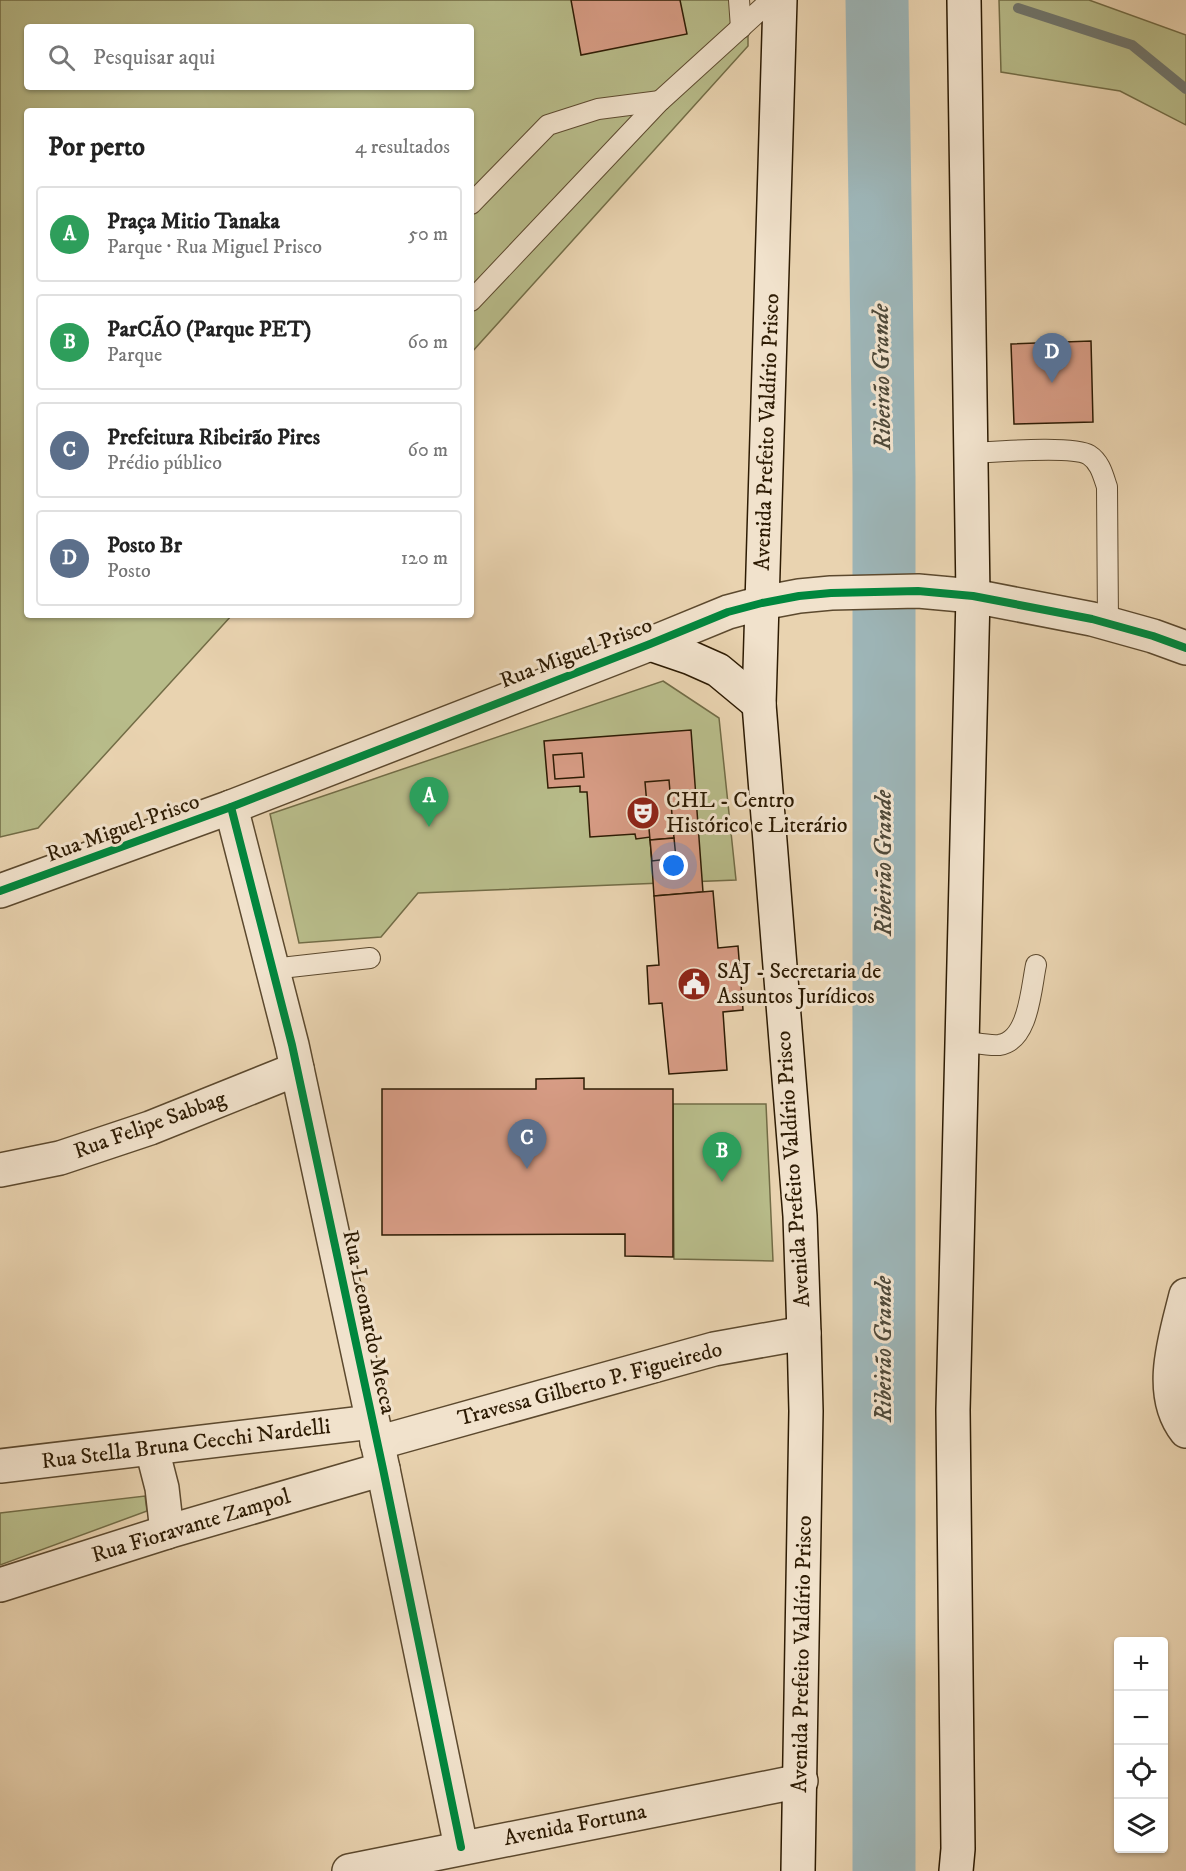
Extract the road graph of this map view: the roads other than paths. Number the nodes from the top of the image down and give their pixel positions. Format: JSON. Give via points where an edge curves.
{"nodes":[{"id":1,"x":739,"y":0,"type":"edge"},
{"id":2,"x":771,"y":0,"type":"edge"},
{"id":3,"x":780,"y":0,"type":"edge"},
{"id":4,"x":964,"y":0,"type":"edge"},
{"id":5,"x":741,"y":27,"type":"junction"},
{"id":6,"x":660,"y":101,"type":"junction"},
{"id":7,"x":474,"y":201,"type":"edge"},
{"id":8,"x":474,"y":298,"type":"edge"},
{"id":9,"x":971,"y":453,"type":"junction"},
{"id":10,"x":973,"y":596,"type":"junction"},
{"id":11,"x":762,"y":603,"type":"junction"},
{"id":12,"x":1108,"y":623,"type":"junction"},
{"id":13,"x":650,"y":644,"type":"junction"},
{"id":14,"x":1186,"y":648,"type":"edge"},
{"id":15,"x":759,"y":704,"type":"junction"},
{"id":16,"x":231,"y":807,"type":"junction"},
{"id":17,"x":0,"y":891,"type":"edge"},
{"id":18,"x":369,"y":958,"type":"dead end"},
{"id":19,"x":1036,"y":965,"type":"dead end"},
{"id":20,"x":272,"y":969,"type":"junction"},
{"id":21,"x":961,"y":1041,"type":"junction"},
{"id":22,"x":297,"y":1069,"type":"junction"},
{"id":23,"x":0,"y":1170,"type":"edge"},
{"id":24,"x":1186,"y":1295,"type":"edge"},
{"id":25,"x":804,"y":1333,"type":"junction"},
{"id":26,"x":1186,"y":1431,"type":"edge"},
{"id":27,"x":377,"y":1444,"type":"junction"},
{"id":28,"x":152,"y":1449,"type":"junction"},
{"id":29,"x":0,"y":1466,"type":"edge"},
{"id":30,"x":167,"y":1532,"type":"junction"},
{"id":31,"x":0,"y":1585,"type":"edge"},
{"id":32,"x":801,"y":1781,"type":"junction"},
{"id":33,"x":461,"y":1847,"type":"junction"},
{"id":34,"x":349,"y":1871,"type":"edge"},
{"id":35,"x":798,"y":1871,"type":"edge"},
{"id":36,"x":956,"y":1871,"type":"edge"}],
"edges":[{"from":1,"to":5,"type":"lane"},
{"from":2,"to":5,"type":"lane"},
{"from":3,"to":11,"type":"street","name":"Avenida Prefeito Valdírio Prisco"},
{"from":4,"to":9,"type":"street"},
{"from":5,"to":6,"type":"lane"},
{"from":6,"to":7,"type":"lane","via":[[598,109],[548,125]]},
{"from":6,"to":8,"type":"lane"},
{"from":9,"to":10,"type":"street"},
{"from":9,"to":12,"type":"lane","via":[[1071,450],[1088,454],[1102,469],[1107,487]]},
{"from":10,"to":11,"type":"street","name":"Rua Miguel Prisco","via":[[918,591],[831,593]]},
{"from":10,"to":12,"type":"street","name":"Rua Miguel Prisco"},
{"from":10,"to":21,"type":"street"},
{"from":11,"to":13,"type":"street","name":"Rua Miguel Prisco","via":[[728,612]]},
{"from":11,"to":15,"type":"street","name":"Avenida Prefeito Valdírio Prisco"},
{"from":12,"to":14,"type":"street","name":"Rua Miguel Prisco"},
{"from":13,"to":15,"type":"street","via":[[718,670]]},
{"from":13,"to":16,"type":"street","name":"Rua Miguel Prisco"},
{"from":15,"to":25,"type":"street","name":"Avenida Prefeito Valdírio Prisco","via":[[800,1216]]},
{"from":16,"to":17,"type":"street","name":"Rua Miguel Prisco"},
{"from":16,"to":20,"type":"street","name":"Rua Leonardo Mecca"},
{"from":18,"to":20,"type":"lane"},
{"from":19,"to":21,"type":"lane","via":[[1024,1024],[1012,1040],[999,1045]]},
{"from":20,"to":22,"type":"street","name":"Rua Leonardo Mecca"},
{"from":21,"to":36,"type":"street","via":[[953,1410]]},
{"from":22,"to":23,"type":"street","name":"Rua Felipe Sabbag","via":[[150,1128],[60,1158]]},
{"from":22,"to":27,"type":"street","name":"Rua Leonardo Mecca"},
{"from":24,"to":26,"type":"street","via":[[1170,1379],[1172,1404]]},
{"from":25,"to":27,"type":"street","name":"Travessa Gilberto P. Figueiredo","via":[[714,1349]]},
{"from":25,"to":32,"type":"street","name":"Avenida Prefeito Valdírio Prisco"},
{"from":27,"to":28,"type":"street","name":"Rua Stella Bruna Cecchi Nardelli"},
{"from":27,"to":30,"type":"street","name":"Rua Fioravante Zampol"},
{"from":27,"to":33,"type":"street","name":"Rua Leonardo Mecca"},
{"from":28,"to":29,"type":"street","name":"Rua Stella Bruna Cecchi Nardelli"},
{"from":28,"to":30,"type":"street"},
{"from":30,"to":31,"type":"street","name":"Rua Fioravante Zampol"},
{"from":32,"to":33,"type":"street","name":"Avenida Fortuna"},
{"from":32,"to":35,"type":"street","name":"Avenida Prefeito Valdírio Prisco"},
{"from":33,"to":34,"type":"street","name":"Avenida Fortuna"}]}
